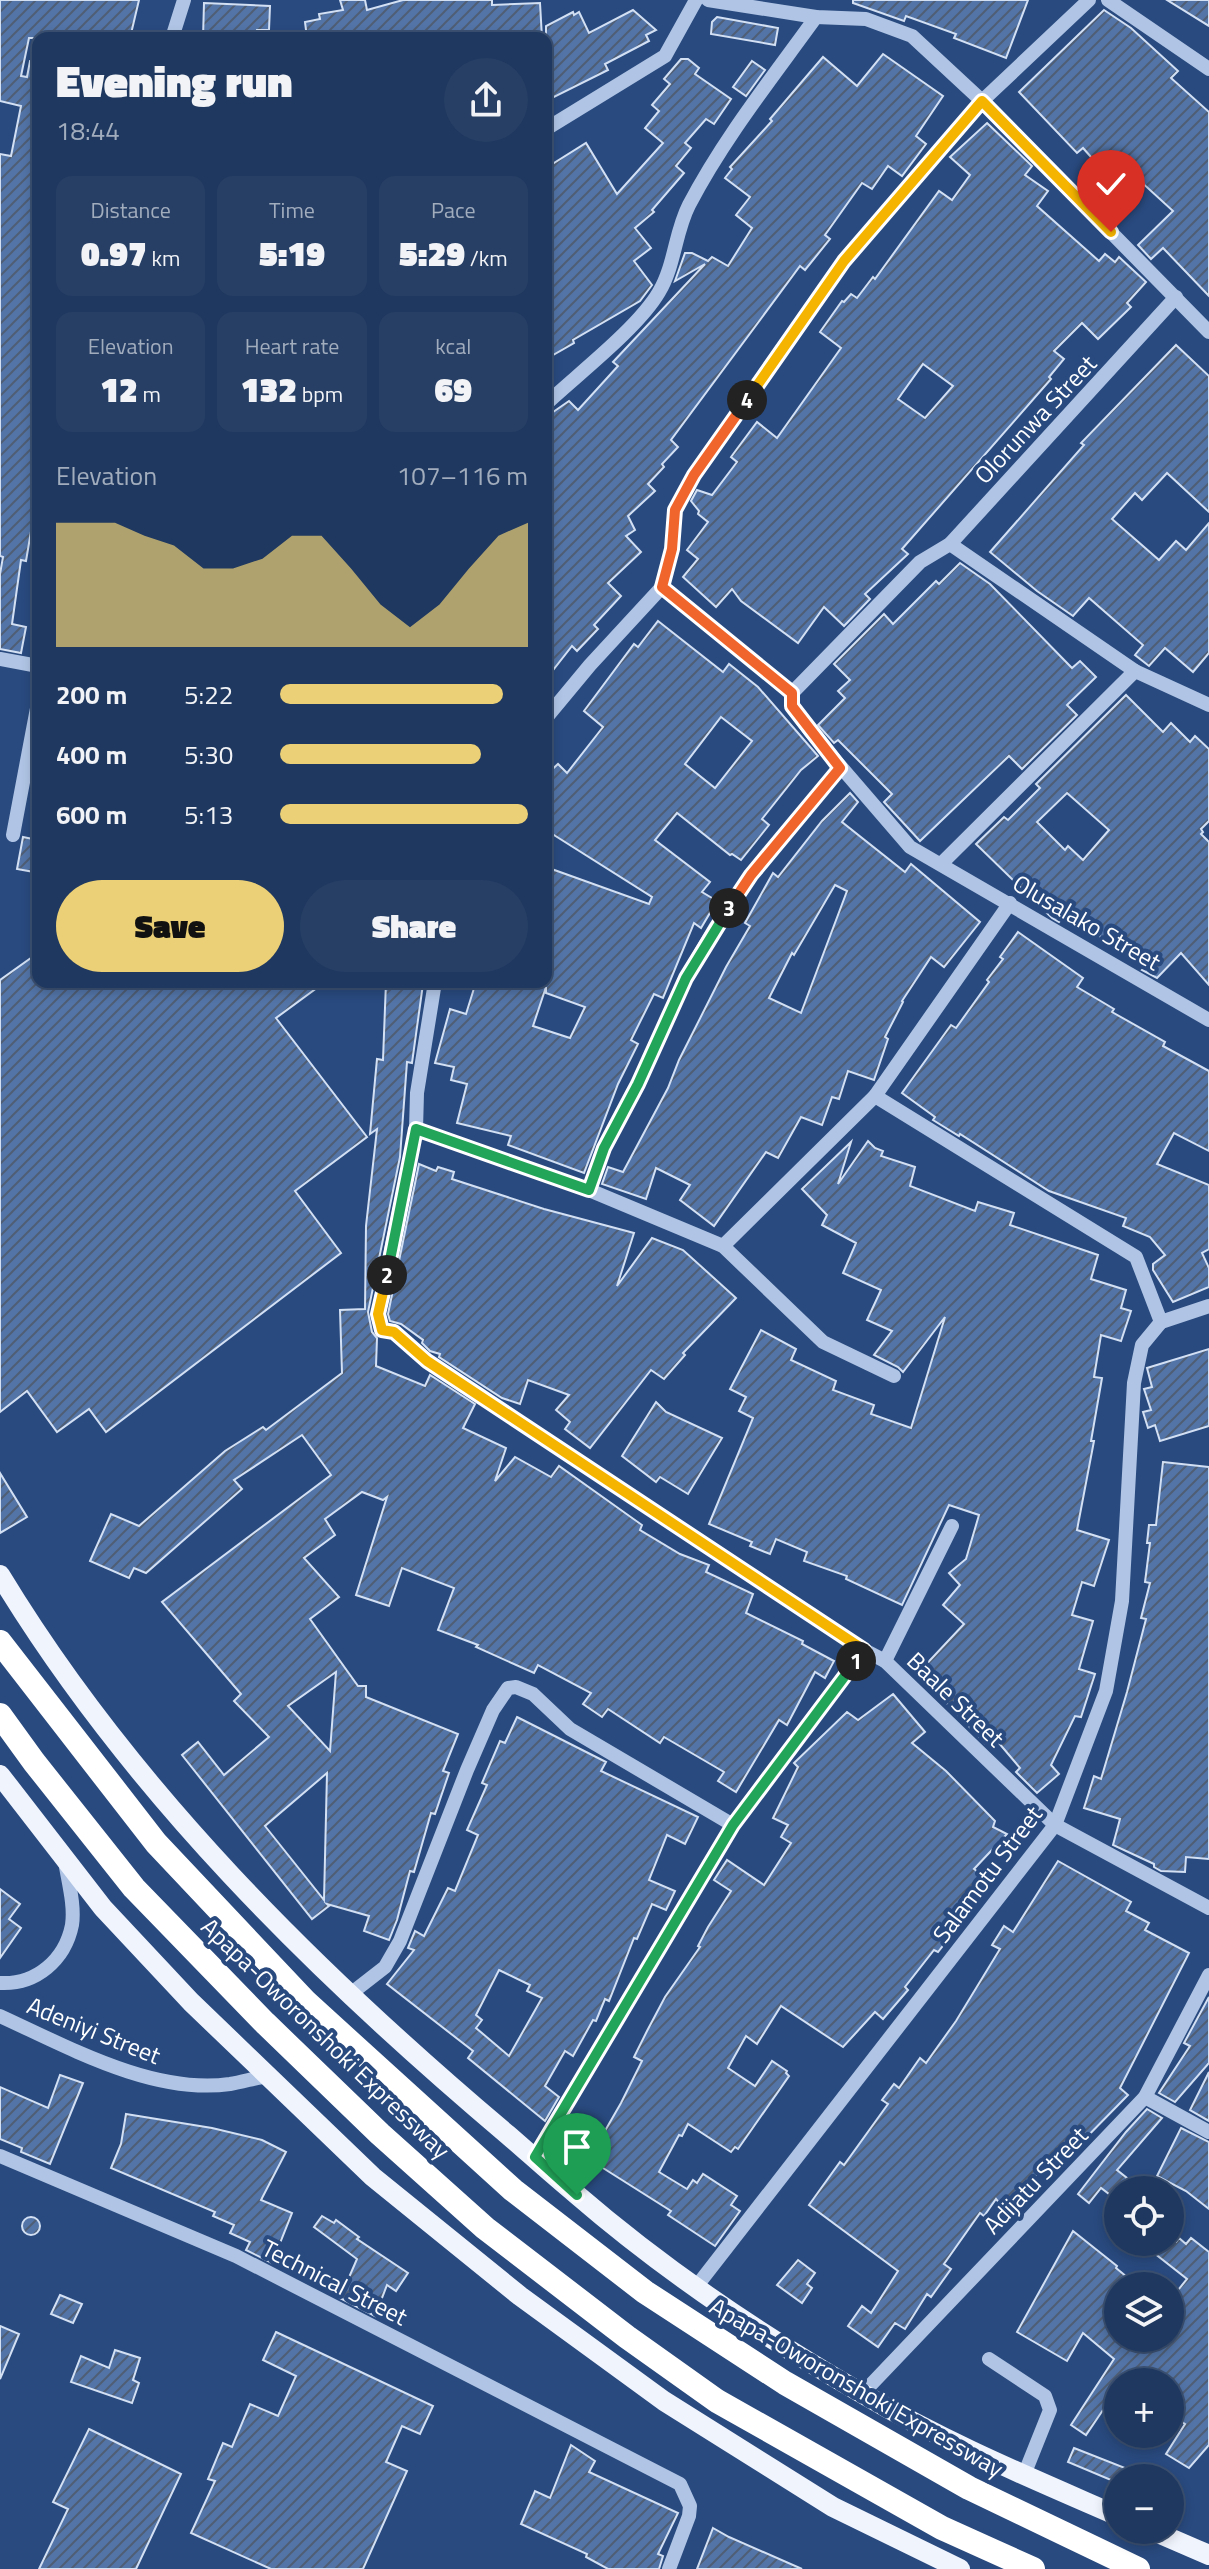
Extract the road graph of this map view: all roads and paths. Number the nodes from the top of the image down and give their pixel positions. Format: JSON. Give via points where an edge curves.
{"nodes":[{"id":1,"x":184,"y":0,"type":"edge"},
{"id":2,"x":696,"y":0,"type":"edge"},
{"id":3,"x":708,"y":0,"type":"edge"},
{"id":4,"x":1089,"y":0,"type":"edge"},
{"id":5,"x":1108,"y":0,"type":"edge"},
{"id":6,"x":816,"y":17,"type":"junction"},
{"id":7,"x":174,"y":32,"type":"edge"},
{"id":8,"x":1209,"y":69,"type":"edge"},
{"id":9,"x":982,"y":101,"type":"junction"},
{"id":10,"x":552,"y":125,"type":"edge"},
{"id":11,"x":1176,"y":297,"type":"junction"},
{"id":12,"x":1209,"y":332,"type":"edge"},
{"id":13,"x":552,"y":398,"type":"edge"},
{"id":14,"x":950,"y":544,"type":"junction"},
{"id":15,"x":662,"y":587,"type":"junction"},
{"id":16,"x":0,"y":659,"type":"edge"},
{"id":17,"x":32,"y":665,"type":"edge"},
{"id":18,"x":1135,"y":671,"type":"junction"},
{"id":19,"x":792,"y":693,"type":"junction"},
{"id":20,"x":1209,"y":705,"type":"edge"},
{"id":21,"x":552,"y":711,"type":"edge"},
{"id":22,"x":32,"y":735,"type":"edge"},
{"id":23,"x":840,"y":768,"type":"junction"},
{"id":24,"x":13,"y":835,"type":"dead end"},
{"id":25,"x":942,"y":863,"type":"junction"},
{"id":26,"x":1010,"y":903,"type":"junction"},
{"id":27,"x":433,"y":988,"type":"edge"},
{"id":28,"x":1209,"y":1020,"type":"edge"},
{"id":29,"x":875,"y":1096,"type":"junction"},
{"id":30,"x":416,"y":1129,"type":"junction"},
{"id":31,"x":589,"y":1190,"type":"junction"},
{"id":32,"x":723,"y":1246,"type":"junction"},
{"id":33,"x":1209,"y":1306,"type":"edge"},
{"id":34,"x":1161,"y":1322,"type":"junction"},
{"id":35,"x":894,"y":1376,"type":"dead end"},
{"id":36,"x":952,"y":1526,"type":"dead end"},
{"id":37,"x":0,"y":1575,"type":"edge"},
{"id":38,"x":0,"y":1642,"type":"edge"},
{"id":39,"x":864,"y":1650,"type":"junction"},
{"id":40,"x":885,"y":1661,"type":"junction"},
{"id":41,"x":0,"y":1715,"type":"edge"},
{"id":42,"x":0,"y":1775,"type":"edge"},
{"id":43,"x":733,"y":1825,"type":"junction"},
{"id":44,"x":1055,"y":1825,"type":"junction"},
{"id":45,"x":65,"y":1861,"type":"junction"},
{"id":46,"x":1209,"y":1908,"type":"edge"},
{"id":47,"x":1209,"y":1975,"type":"edge"},
{"id":48,"x":0,"y":1983,"type":"edge"},
{"id":49,"x":349,"y":1995,"type":"junction"},
{"id":50,"x":0,"y":2016,"type":"edge"},
{"id":51,"x":267,"y":2076,"type":"junction"},
{"id":52,"x":1145,"y":2097,"type":"junction"},
{"id":53,"x":1209,"y":2132,"type":"edge"},
{"id":54,"x":0,"y":2156,"type":"edge"},
{"id":55,"x":535,"y":2157,"type":"junction"},
{"id":56,"x":696,"y":2287,"type":"junction"},
{"id":57,"x":989,"y":2359,"type":"dead end"},
{"id":58,"x":862,"y":2394,"type":"junction"},
{"id":59,"x":1024,"y":2475,"type":"junction"},
{"id":60,"x":1104,"y":2510,"type":"edge"},
{"id":61,"x":1183,"y":2544,"type":"edge"},
{"id":62,"x":1209,"y":2555,"type":"edge"},
{"id":63,"x":669,"y":2569,"type":"edge"},
{"id":64,"x":960,"y":2569,"type":"edge"},
{"id":65,"x":1033,"y":2569,"type":"edge"},
{"id":66,"x":1138,"y":2569,"type":"edge"}],
"edges":[{"from":1,"to":7,"type":"street"},
{"from":2,"to":10,"type":"street","via":[[665,56]]},
{"from":3,"to":6,"type":"street"},
{"from":4,"to":9,"type":"street"},
{"from":5,"to":8,"type":"street"},
{"from":6,"to":9,"type":"street","via":[[866,19],[912,36]]},
{"from":6,"to":13,"type":"street","via":[[700,183],[658,294]]},
{"from":9,"to":11,"type":"street"},
{"from":9,"to":15,"type":"street","via":[[844,261],[694,475],[675,510]]},
{"from":11,"to":12,"type":"street"},
{"from":11,"to":14,"type":"street","name":"Olorunwa Street"},
{"from":14,"to":18,"type":"street"},
{"from":14,"to":19,"type":"street","name":"Olorunwa Street","via":[[920,562]]},
{"from":15,"to":19,"type":"street"},
{"from":15,"to":21,"type":"street"},
{"from":16,"to":17,"type":"street"},
{"from":18,"to":20,"type":"street"},
{"from":18,"to":25,"type":"street"},
{"from":19,"to":23,"type":"street","name":"Olusalako Street","via":[[792,706]]},
{"from":22,"to":24,"type":"street"},
{"from":23,"to":25,"type":"street","name":"Olusalako Street","via":[[910,847]]},
{"from":23,"to":31,"type":"street","via":[[751,875],[715,928],[604,1148]]},
{"from":25,"to":26,"type":"street","name":"Olusalako Street"},
{"from":26,"to":28,"type":"street","name":"Olusalako Street"},
{"from":26,"to":29,"type":"street"},
{"from":27,"to":30,"type":"street"},
{"from":29,"to":32,"type":"street"},
{"from":29,"to":34,"type":"street","via":[[1136,1257]]},
{"from":30,"to":31,"type":"street"},
{"from":30,"to":39,"type":"street","name":"Baale Street","via":[[378,1314],[382,1330],[394,1332],[427,1361]]},
{"from":31,"to":32,"type":"street"},
{"from":32,"to":35,"type":"street","via":[[823,1342]]},
{"from":33,"to":34,"type":"street"},
{"from":34,"to":44,"type":"street","name":"Salamotu Street","via":[[1142,1345],[1134,1383],[1122,1601],[1106,1691]]},
{"from":36,"to":40,"type":"street"},
{"from":37,"to":49,"type":"main road","name":"Apapa-Oworonshoki Expressway","via":[[106,1728],[202,1844]]},
{"from":38,"to":66,"type":"highway","name":"Apapa-Oworonshoki Expressway","via":[[156,1843],[306,2002],[513,2190],[645,2292],[785,2383],[969,2488]]},
{"from":39,"to":40,"type":"street","name":"Baale Street"},
{"from":39,"to":43,"type":"street"},
{"from":40,"to":44,"type":"street","name":"Baale Street"},
{"from":41,"to":65,"type":"highway","name":"Apapa-Oworonshoki Expressway","via":[[134,1888],[265,2023],[485,2228],[717,2401],[942,2528]]},
{"from":42,"to":45,"type":"main road"},
{"from":43,"to":49,"type":"street","via":[[570,1729],[533,1694],[508,1688],[467,1770],[400,1941],[385,1967]]},
{"from":43,"to":55,"type":"street"},
{"from":44,"to":46,"type":"street","name":"Baale Street"},
{"from":44,"to":56,"type":"street","name":"Salamotu Street"},
{"from":45,"to":48,"type":"street","name":"Adeniyi Street","via":[[72,1924],[58,1957],[33,1978]]},
{"from":45,"to":51,"type":"main road","via":[[181,1992]]},
{"from":47,"to":52,"type":"street","name":"Adijatu Street"},
{"from":49,"to":55,"type":"main road","name":"Apapa-Oworonshoki Expressway"},
{"from":50,"to":51,"type":"street","name":"Adeniyi Street","via":[[146,2079],[228,2085]]},
{"from":51,"to":64,"type":"main road","via":[[398,2197],[520,2296],[664,2401],[833,2507]]},
{"from":52,"to":53,"type":"street"},
{"from":52,"to":58,"type":"street","name":"Adijatu Street"},
{"from":54,"to":63,"type":"street","name":"Technical Street","via":[[236,2256],[680,2484],[690,2506]]},
{"from":55,"to":56,"type":"main road","name":"Apapa-Oworonshoki Expressway"},
{"from":56,"to":58,"type":"main road","name":"Apapa-Oworonshoki Expressway"},
{"from":57,"to":59,"type":"street","via":[[1045,2396],[1050,2410]]},
{"from":58,"to":59,"type":"main road","name":"Apapa-Oworonshoki Expressway"},
{"from":59,"to":60,"type":"main road","name":"Apapa-Oworonshoki Expressway"},
{"from":61,"to":62,"type":"main road"}]}
